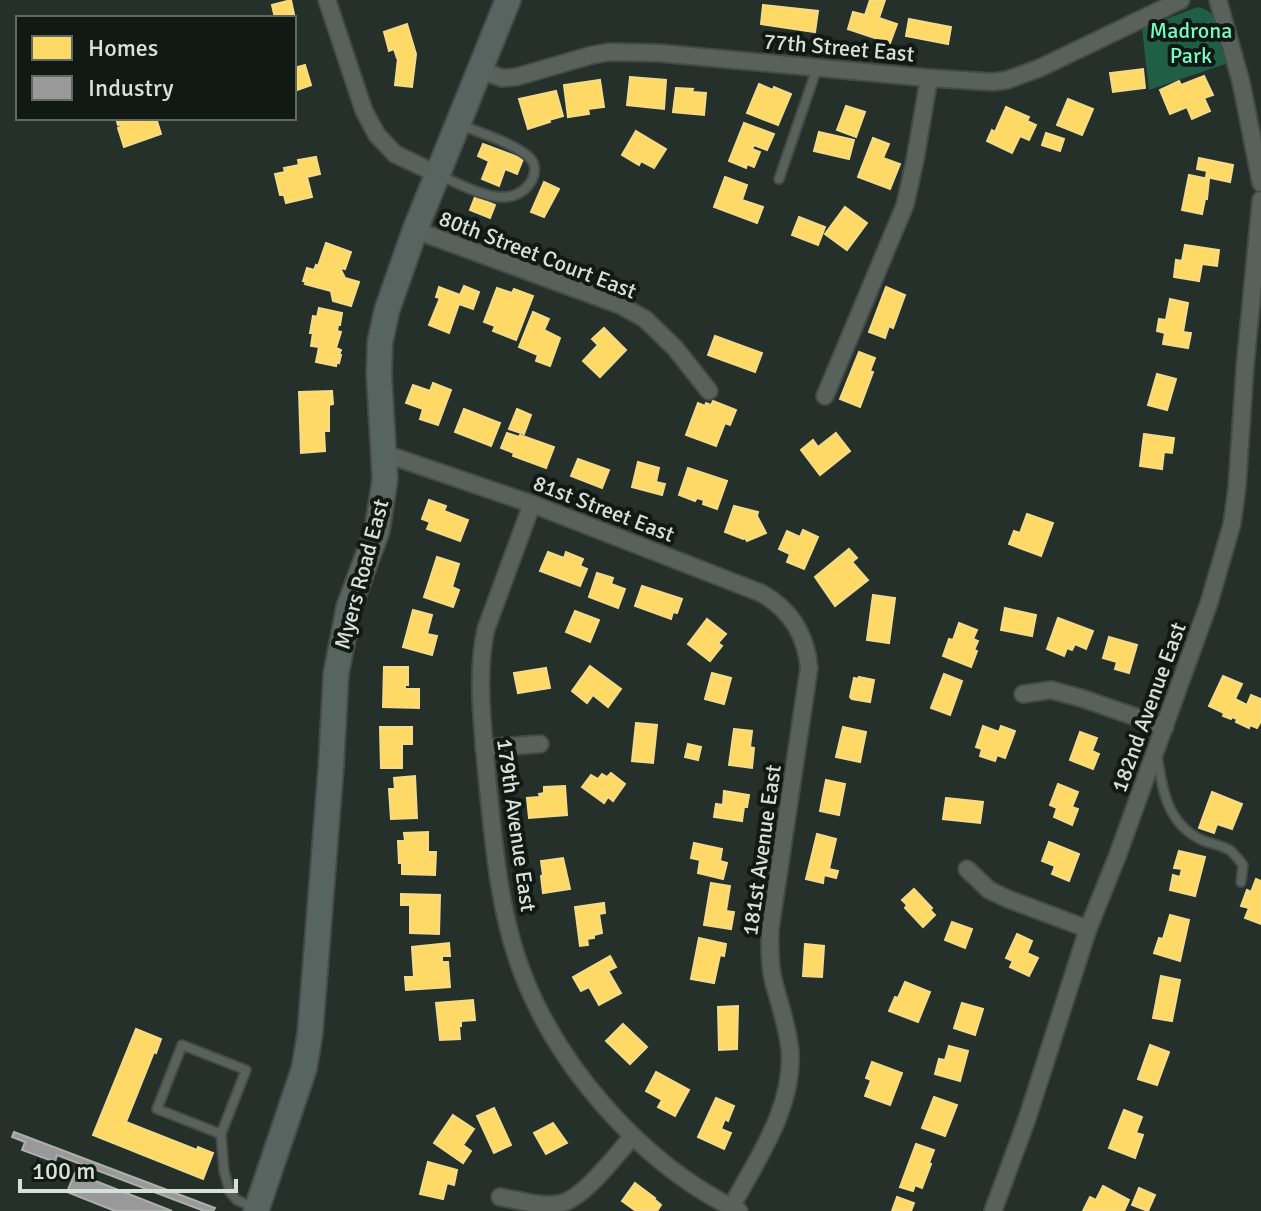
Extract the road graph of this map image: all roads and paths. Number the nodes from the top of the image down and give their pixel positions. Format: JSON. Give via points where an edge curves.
{"nodes":[{"id":1,"x":327,"y":0,"type":"edge"},
{"id":2,"x":508,"y":0,"type":"edge"},
{"id":3,"x":1181,"y":0,"type":"edge"},
{"id":4,"x":1218,"y":0,"type":"edge"},
{"id":5,"x":817,"y":67,"type":"junction"},
{"id":6,"x":480,"y":70,"type":"junction"},
{"id":7,"x":929,"y":78,"type":"junction"},
{"id":8,"x":458,"y":124,"type":"junction"},
{"id":9,"x":437,"y":174,"type":"junction"},
{"id":10,"x":779,"y":179,"type":"dead end"},
{"id":11,"x":1261,"y":183,"type":"edge"},
{"id":12,"x":1261,"y":200,"type":"edge"},
{"id":13,"x":415,"y":230,"type":"junction"},
{"id":14,"x":709,"y":391,"type":"dead end"},
{"id":15,"x":825,"y":396,"type":"dead end"},
{"id":16,"x":383,"y":453,"type":"junction"},
{"id":17,"x":532,"y":504,"type":"junction"},
{"id":18,"x":797,"y":626,"type":"joint"},
{"id":19,"x":1023,"y":694,"type":"dead end"},
{"id":20,"x":1165,"y":727,"type":"junction"},
{"id":21,"x":540,"y":744,"type":"dead end"},
{"id":22,"x":484,"y":748,"type":"junction"},
{"id":23,"x":1156,"y":751,"type":"junction"},
{"id":24,"x":967,"y":869,"type":"dead end"},
{"id":25,"x":1241,"y":882,"type":"dead end"},
{"id":26,"x":1088,"y":929,"type":"junction"},
{"id":27,"x":221,"y":1134,"type":"junction"},
{"id":28,"x":633,"y":1136,"type":"junction"},
{"id":29,"x":500,"y":1197,"type":"dead end"},
{"id":30,"x":256,"y":1210,"type":"edge"},
{"id":31,"x":733,"y":1210,"type":"edge"},
{"id":32,"x":993,"y":1211,"type":"edge"}],
"edges":[{"from":1,"to":9,"type":"street","via":[[377,135],[395,154]]},
{"from":2,"to":6,"type":"street","name":"Myers Road East"},
{"from":3,"to":7,"type":"street","name":"77th Street East","via":[[1007,80]]},
{"from":4,"to":11,"type":"street"},
{"from":5,"to":6,"type":"street","name":"77th Street East","via":[[610,52],[516,77]]},
{"from":5,"to":7,"type":"street","name":"77th Street East"},
{"from":5,"to":10,"type":"lane"},
{"from":6,"to":8,"type":"street","name":"Myers Road East"},
{"from":7,"to":15,"type":"street","via":[[905,205]]},
{"from":8,"to":9,"type":"street","name":"Myers Road East"},
{"from":8,"to":9,"type":"lane","via":[[526,155],[535,168],[530,183],[510,197],[493,197]]},
{"from":9,"to":13,"type":"street","name":"Myers Road East"},
{"from":12,"to":20,"type":"street","name":"182nd Avenue East","via":[[1232,524]]},
{"from":13,"to":14,"type":"street","name":"80th Street Court East","via":[[620,305],[645,319]]},
{"from":13,"to":16,"type":"street","name":"Myers Road East","via":[[380,342]]},
{"from":16,"to":17,"type":"street","name":"81st Street East"},
{"from":16,"to":30,"type":"street","name":"Myers Road East","via":[[377,531],[349,607],[336,674],[310,1034],[292,1110]]},
{"from":17,"to":18,"type":"street","name":"81st Street East","via":[[761,593]]},
{"from":17,"to":22,"type":"street","name":"179th Avenue East","via":[[484,639]]},
{"from":18,"to":31,"type":"street","name":"181st Avenue East","via":[[809,668],[770,930],[770,962],[788,1039],[790,1073],[779,1115]]},
{"from":19,"to":20,"type":"street","via":[[1051,690]]},
{"from":20,"to":23,"type":"street","name":"182nd Avenue East"},
{"from":21,"to":22,"type":"street"},
{"from":22,"to":28,"type":"street","name":"179th Avenue East","via":[[496,862],[518,960],[560,1048]]},
{"from":23,"to":25,"type":"lane","via":[[1171,812],[1200,839],[1230,850],[1243,865]]},
{"from":23,"to":26,"type":"street","name":"182nd Avenue East"},
{"from":24,"to":26,"type":"street","via":[[989,890]]},
{"from":26,"to":32,"type":"street","name":"182nd Avenue East"},
{"from":27,"to":27,"type":"lane","via":[[246,1070],[182,1045],[157,1109]]},
{"from":27,"to":30,"type":"lane","via":[[230,1192]]},
{"from":28,"to":29,"type":"street","via":[[578,1196],[566,1202]]},
{"from":28,"to":31,"type":"street","name":"179th Avenue East","via":[[667,1167]]}]}
